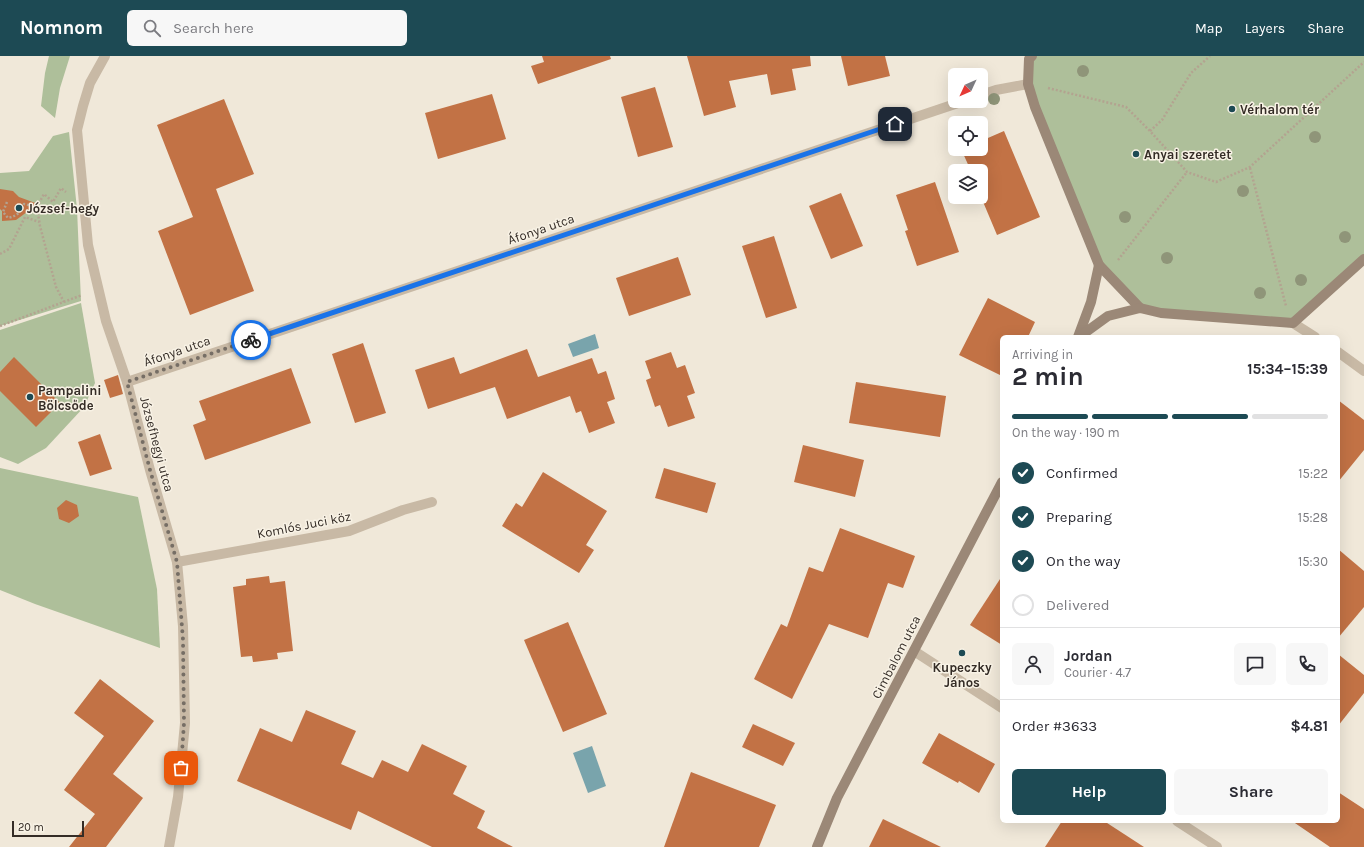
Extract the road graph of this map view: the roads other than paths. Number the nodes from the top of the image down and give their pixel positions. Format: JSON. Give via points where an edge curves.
{"nodes":[{"id":1,"x":105,"y":56,"type":"edge"},
{"id":2,"x":1032,"y":56,"type":"edge"},
{"id":3,"x":1028,"y":84,"type":"junction"},
{"id":4,"x":988,"y":93,"type":"edge"},
{"id":5,"x":948,"y":106,"type":"edge"},
{"id":6,"x":1364,"y":259,"type":"edge"},
{"id":7,"x":1099,"y":266,"type":"junction"},
{"id":8,"x":1140,"y":308,"type":"junction"},
{"id":9,"x":1293,"y":323,"type":"junction"},
{"id":10,"x":1079,"y":335,"type":"edge"},
{"id":11,"x":1081,"y":335,"type":"edge"},
{"id":12,"x":1312,"y":335,"type":"edge"},
{"id":13,"x":1340,"y":353,"type":"edge"},
{"id":14,"x":1364,"y":371,"type":"edge"},
{"id":15,"x":127,"y":382,"type":"junction"},
{"id":16,"x":1000,"y":486,"type":"edge"},
{"id":17,"x":432,"y":502,"type":"dead end"},
{"id":18,"x":177,"y":562,"type":"junction"},
{"id":19,"x":914,"y":651,"type":"junction"},
{"id":20,"x":1000,"y":707,"type":"edge"},
{"id":21,"x":1180,"y":823,"type":"edge"},
{"id":22,"x":169,"y":847,"type":"edge"},
{"id":23,"x":817,"y":847,"type":"edge"},
{"id":24,"x":1217,"y":847,"type":"edge"}],
"edges":[{"from":1,"to":15,"type":"street","name":"Józsefhegyi utca","via":[[90,83],[77,130],[88,245],[106,321]]},
{"from":2,"to":3,"type":"street","via":[[1029,59]]},
{"from":3,"to":4,"type":"street"},
{"from":3,"to":7,"type":"street"},
{"from":5,"to":15,"type":"street","name":"Áfonya utca"},
{"from":6,"to":9,"type":"street"},
{"from":7,"to":8,"type":"street"},
{"from":7,"to":10,"type":"street","via":[[1091,302]]},
{"from":8,"to":9,"type":"street","via":[[1161,313]]},
{"from":8,"to":11,"type":"street","via":[[1108,316]]},
{"from":9,"to":12,"type":"street"},
{"from":13,"to":14,"type":"street"},
{"from":15,"to":18,"type":"street","name":"Józsefhegyi utca"},
{"from":16,"to":19,"type":"street","name":"Cimbalom utca"},
{"from":17,"to":18,"type":"street","name":"Komlós Juci köz","via":[[403,510],[349,531]]},
{"from":18,"to":22,"type":"street","name":"Józsefhegyi utca","via":[[183,626],[184,723],[178,797]]},
{"from":19,"to":20,"type":"street"},
{"from":19,"to":23,"type":"street","name":"Cimbalom utca","via":[[838,798]]},
{"from":21,"to":24,"type":"street"}]}
